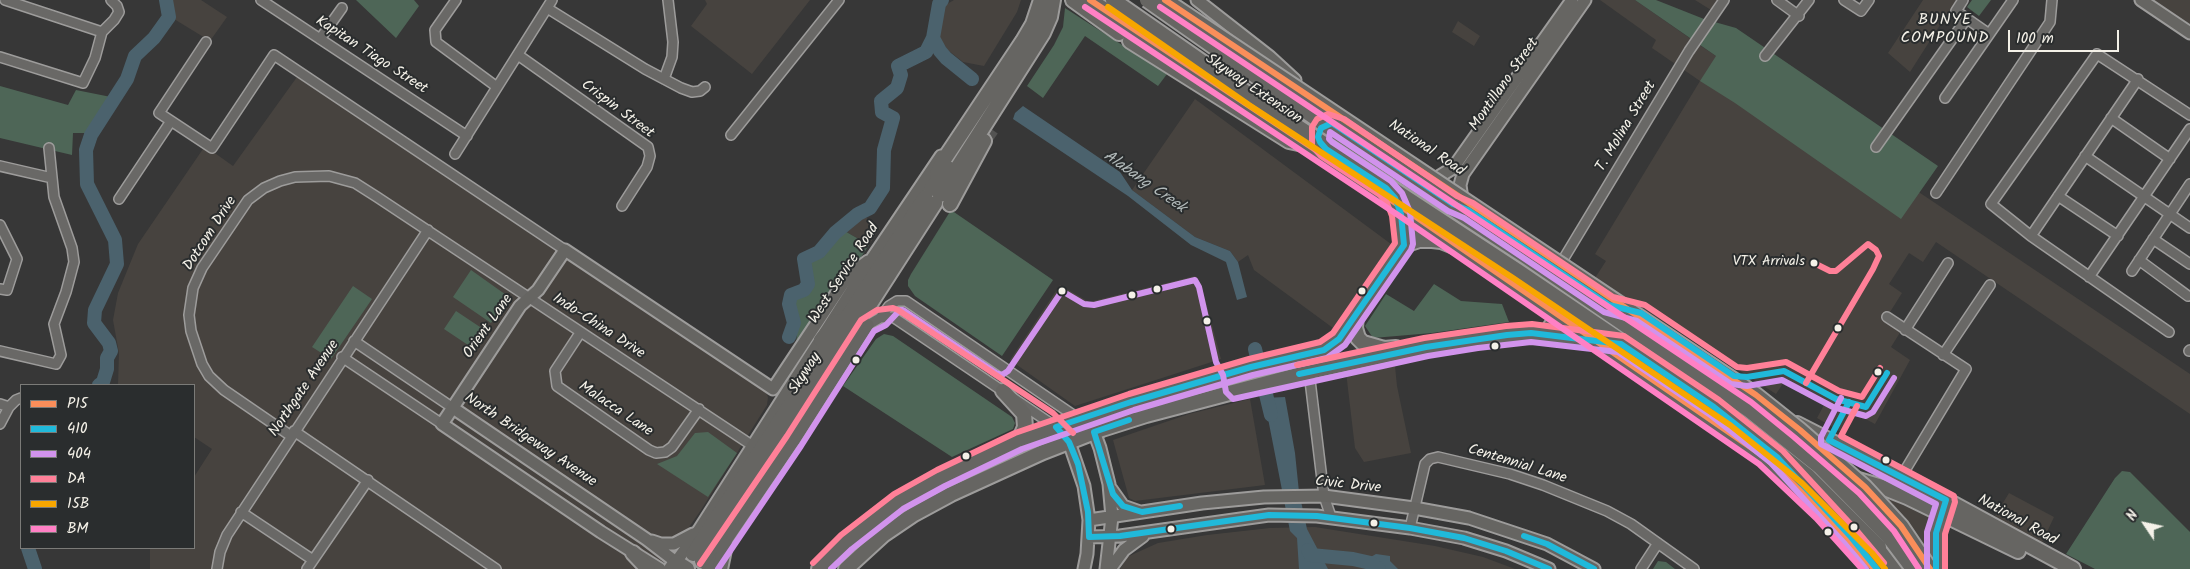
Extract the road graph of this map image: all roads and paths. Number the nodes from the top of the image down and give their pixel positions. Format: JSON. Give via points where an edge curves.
{"nodes":[{"id":1,"x":5,"y":0,"type":"edge"},
{"id":2,"x":111,"y":0,"type":"edge"},
{"id":3,"x":261,"y":0,"type":"edge"},
{"id":4,"x":456,"y":0,"type":"edge"},
{"id":5,"x":668,"y":0,"type":"edge"},
{"id":6,"x":839,"y":0,"type":"edge"},
{"id":7,"x":1035,"y":0,"type":"edge"},
{"id":8,"x":1041,"y":0,"type":"edge"},
{"id":9,"x":1046,"y":0,"type":"edge"},
{"id":10,"x":1053,"y":0,"type":"edge"},
{"id":11,"x":1061,"y":0,"type":"edge"},
{"id":12,"x":1072,"y":0,"type":"edge"},
{"id":13,"x":1090,"y":0,"type":"edge"},
{"id":14,"x":1113,"y":0,"type":"edge"},
{"id":15,"x":1147,"y":0,"type":"edge"},
{"id":16,"x":1165,"y":0,"type":"edge"},
{"id":17,"x":1173,"y":0,"type":"edge"},
{"id":18,"x":1197,"y":0,"type":"edge"},
{"id":19,"x":1572,"y":0,"type":"edge"},
{"id":20,"x":1585,"y":0,"type":"edge"},
{"id":21,"x":1724,"y":0,"type":"edge"},
{"id":22,"x":1777,"y":0,"type":"edge"},
{"id":23,"x":1809,"y":0,"type":"edge"},
{"id":24,"x":1844,"y":0,"type":"edge"},
{"id":25,"x":1869,"y":0,"type":"edge"},
{"id":26,"x":1964,"y":0,"type":"edge"},
{"id":27,"x":2013,"y":0,"type":"edge"},
{"id":28,"x":2052,"y":0,"type":"edge"},
{"id":29,"x":2141,"y":0,"type":"edge"},
{"id":30,"x":550,"y":4,"type":"edge"},
{"id":31,"x":342,"y":8,"type":"dead end"},
{"id":32,"x":1799,"y":16,"type":"junction"},
{"id":33,"x":1967,"y":18,"type":"junction"},
{"id":34,"x":102,"y":32,"type":"junction"},
{"id":35,"x":2190,"y":33,"type":"edge"},
{"id":36,"x":1989,"y":34,"type":"junction"},
{"id":37,"x":320,"y":39,"type":"junction"},
{"id":38,"x":206,"y":42,"type":"dead end"},
{"id":39,"x":518,"y":55,"type":"junction"},
{"id":40,"x":1766,"y":56,"type":"dead end"},
{"id":41,"x":0,"y":57,"type":"edge"},
{"id":42,"x":664,"y":78,"type":"junction"},
{"id":43,"x":2138,"y":79,"type":"junction"},
{"id":44,"x":1295,"y":80,"type":"junction"},
{"id":45,"x":497,"y":87,"type":"junction"},
{"id":46,"x":706,"y":87,"type":"dead end"},
{"id":47,"x":1945,"y":98,"type":"dead end"},
{"id":48,"x":2190,"y":115,"type":"edge"},
{"id":49,"x":2111,"y":118,"type":"junction"},
{"id":50,"x":171,"y":121,"type":"junction"},
{"id":51,"x":993,"y":128,"type":"tunnel mouth"},
{"id":52,"x":2190,"y":129,"type":"edge"},
{"id":53,"x":731,"y":135,"type":"dead end"},
{"id":54,"x":466,"y":136,"type":"junction"},
{"id":55,"x":984,"y":141,"type":"tunnel mouth"},
{"id":56,"x":1289,"y":141,"type":"junction"},
{"id":57,"x":49,"y":148,"type":"dead end"},
{"id":58,"x":1876,"y":148,"type":"dead end"},
{"id":59,"x":1326,"y":149,"type":"junction"},
{"id":60,"x":455,"y":154,"type":"dead end"},
{"id":61,"x":2085,"y":156,"type":"junction"},
{"id":62,"x":2170,"y":159,"type":"junction"},
{"id":63,"x":954,"y":165,"type":"junction"},
{"id":64,"x":0,"y":166,"type":"edge"},
{"id":65,"x":1458,"y":171,"type":"junction"},
{"id":66,"x":1440,"y":176,"type":"junction"},
{"id":67,"x":52,"y":178,"type":"junction"},
{"id":68,"x":1386,"y":188,"type":"junction"},
{"id":69,"x":2189,"y":189,"type":"edge"},
{"id":70,"x":1461,"y":192,"type":"junction"},
{"id":71,"x":1936,"y":193,"type":"dead end"},
{"id":72,"x":2058,"y":196,"type":"junction"},
{"id":73,"x":936,"y":197,"type":"junction"},
{"id":74,"x":119,"y":198,"type":"dead end"},
{"id":75,"x":2144,"y":198,"type":"junction"},
{"id":76,"x":622,"y":206,"type":"dead end"},
{"id":77,"x":1468,"y":210,"type":"junction"},
{"id":78,"x":1425,"y":214,"type":"junction"},
{"id":79,"x":2170,"y":215,"type":"junction"},
{"id":80,"x":0,"y":225,"type":"edge"},
{"id":81,"x":2190,"y":228,"type":"edge"},
{"id":82,"x":428,"y":230,"type":"junction"},
{"id":83,"x":2031,"y":236,"type":"junction"},
{"id":84,"x":2118,"y":236,"type":"junction"},
{"id":85,"x":2153,"y":239,"type":"junction"},
{"id":86,"x":1404,"y":244,"type":"junction"},
{"id":87,"x":565,"y":250,"type":"junction"},
{"id":88,"x":873,"y":257,"type":"junction"},
{"id":89,"x":2139,"y":260,"type":"junction"},
{"id":90,"x":1948,"y":264,"type":"dead end"},
{"id":91,"x":2190,"y":264,"type":"edge"},
{"id":92,"x":1557,"y":270,"type":"junction"},
{"id":93,"x":2132,"y":271,"type":"dead end"},
{"id":94,"x":2089,"y":277,"type":"junction"},
{"id":95,"x":1990,"y":285,"type":"dead end"},
{"id":96,"x":874,"y":288,"type":"junction"},
{"id":97,"x":0,"y":289,"type":"edge"},
{"id":98,"x":2188,"y":296,"type":"dead end"},
{"id":99,"x":528,"y":298,"type":"junction"},
{"id":100,"x":1356,"y":315,"type":"junction"},
{"id":101,"x":1886,"y":317,"type":"dead end"},
{"id":102,"x":874,"y":321,"type":"junction"},
{"id":103,"x":1591,"y":324,"type":"junction"},
{"id":104,"x":1551,"y":326,"type":"junction"},
{"id":105,"x":1905,"y":330,"type":"junction"},
{"id":106,"x":580,"y":332,"type":"junction"},
{"id":107,"x":2169,"y":332,"type":"dead end"},
{"id":108,"x":1531,"y":333,"type":"junction"},
{"id":109,"x":820,"y":340,"type":"junction"},
{"id":110,"x":354,"y":341,"type":"junction"},
{"id":111,"x":1621,"y":344,"type":"junction"},
{"id":112,"x":1426,"y":347,"type":"junction"},
{"id":113,"x":0,"y":351,"type":"edge"},
{"id":114,"x":1943,"y":355,"type":"junction"},
{"id":115,"x":342,"y":357,"type":"junction"},
{"id":116,"x":1309,"y":372,"type":"junction"},
{"id":117,"x":773,"y":389,"type":"junction"},
{"id":118,"x":1003,"y":391,"type":"junction"},
{"id":119,"x":785,"y":396,"type":"junction"},
{"id":120,"x":20,"y":398,"type":"edge"},
{"id":121,"x":1746,"y":398,"type":"junction"},
{"id":122,"x":0,"y":404,"type":"edge"},
{"id":123,"x":10,"y":407,"type":"junction"},
{"id":124,"x":1714,"y":407,"type":"junction"},
{"id":125,"x":453,"y":408,"type":"junction"},
{"id":126,"x":699,"y":409,"type":"junction"},
{"id":127,"x":1079,"y":419,"type":"junction"},
{"id":128,"x":1735,"y":422,"type":"junction"},
{"id":129,"x":0,"y":424,"type":"edge"},
{"id":130,"x":442,"y":424,"type":"junction"},
{"id":131,"x":1056,"y":427,"type":"junction"},
{"id":132,"x":1094,"y":432,"type":"junction"},
{"id":133,"x":292,"y":433,"type":"junction"},
{"id":134,"x":1019,"y":441,"type":"junction"},
{"id":135,"x":1069,"y":442,"type":"junction"},
{"id":136,"x":753,"y":446,"type":"junction"},
{"id":137,"x":1849,"y":452,"type":"junction"},
{"id":138,"x":1837,"y":474,"type":"junction"},
{"id":139,"x":1901,"y":477,"type":"junction"},
{"id":140,"x":368,"y":480,"type":"junction"},
{"id":141,"x":1109,"y":484,"type":"junction"},
{"id":142,"x":1324,"y":496,"type":"junction"},
{"id":143,"x":1944,"y":506,"type":"junction"},
{"id":144,"x":1414,"y":508,"type":"junction"},
{"id":145,"x":242,"y":512,"type":"junction"},
{"id":146,"x":1142,"y":512,"type":"junction"},
{"id":147,"x":1112,"y":516,"type":"junction"},
{"id":148,"x":1331,"y":517,"type":"junction"},
{"id":149,"x":1090,"y":520,"type":"junction"},
{"id":150,"x":1410,"y":528,"type":"junction"},
{"id":151,"x":699,"y":530,"type":"junction"},
{"id":152,"x":1152,"y":532,"type":"junction"},
{"id":153,"x":1089,"y":537,"type":"junction"},
{"id":154,"x":1111,"y":537,"type":"junction"},
{"id":155,"x":646,"y":539,"type":"junction"},
{"id":156,"x":1658,"y":543,"type":"junction"},
{"id":157,"x":724,"y":545,"type":"junction"},
{"id":158,"x":633,"y":553,"type":"junction"},
{"id":159,"x":313,"y":560,"type":"junction"},
{"id":160,"x":701,"y":561,"type":"edge"},
{"id":161,"x":678,"y":567,"type":"edge"},
{"id":162,"x":1936,"y":568,"type":"edge"},
{"id":163,"x":217,"y":569,"type":"edge"},
{"id":164,"x":307,"y":569,"type":"edge"},
{"id":165,"x":496,"y":569,"type":"edge"},
{"id":166,"x":648,"y":569,"type":"edge"},
{"id":167,"x":660,"y":569,"type":"edge"},
{"id":168,"x":720,"y":569,"type":"edge"},
{"id":169,"x":819,"y":569,"type":"edge"},
{"id":170,"x":846,"y":569,"type":"edge"},
{"id":171,"x":1084,"y":569,"type":"edge"},
{"id":172,"x":1108,"y":569,"type":"edge"},
{"id":173,"x":1549,"y":569,"type":"edge"},
{"id":174,"x":1594,"y":569,"type":"edge"},
{"id":175,"x":1641,"y":569,"type":"edge"},
{"id":176,"x":1694,"y":569,"type":"edge"},
{"id":177,"x":1876,"y":569,"type":"edge"},
{"id":178,"x":1896,"y":569,"type":"edge"},
{"id":179,"x":1914,"y":569,"type":"edge"},
{"id":180,"x":2054,"y":569,"type":"edge"},
{"id":181,"x":2073,"y":569,"type":"edge"}],
"edges":[{"from":1,"to":34,"type":"street"},
{"from":2,"to":34,"type":"street","via":[[118,12]]},
{"from":3,"to":37,"type":"street","name":"Kapitan Tiago Street"},
{"from":4,"to":45,"type":"street","via":[[435,30],[436,42]]},
{"from":5,"to":42,"type":"street","via":[[674,42]]},
{"from":6,"to":53,"type":"street"},
{"from":7,"to":88,"type":"main road","name":"West Service Road","via":[[1026,24],[1005,59]]},
{"from":8,"to":73,"type":"highway","via":[[1028,33],[945,158]]},
{"from":9,"to":63,"type":"highway","name":"Skyway","via":[[1038,29]]},
{"from":10,"to":63,"type":"highway","name":"Skyway","via":[[1043,33]]},
{"from":11,"to":51,"type":"highway","via":[[1055,27],[1047,43]]},
{"from":12,"to":56,"type":"highway","name":"National Road","via":[[1124,37]]},
{"from":13,"to":177,"type":"highway","name":"Skyway Extension","bridge":true,"via":[[1404,208],[1765,457]]},
{"from":14,"to":178,"type":"highway","bridge":true,"via":[[1254,98],[1735,418],[1808,476],[1879,547]]},
{"from":15,"to":179,"type":"highway","bridge":true,"via":[[1328,127],[1750,411],[1820,467],[1889,537]]},
{"from":16,"to":162,"type":"highway","name":"Skyway Extension","bridge":true,"via":[[1756,395],[1865,487]]},
{"from":17,"to":44,"type":"highway","name":"National Road","via":[[1265,64]]},
{"from":18,"to":44,"type":"main road"},
{"from":19,"to":65,"type":"main road","name":"Montillano Street"},
{"from":20,"to":65,"type":"main road","name":"Montillano Street"},
{"from":21,"to":92,"type":"street","name":"T. Molina Street","via":[[1689,51]]},
{"from":22,"to":32,"type":"street"},
{"from":23,"to":32,"type":"street"},
{"from":24,"to":25,"type":"street","via":[[1861,10]]},
{"from":26,"to":33,"type":"street","via":[[1956,11]]},
{"from":27,"to":36,"type":"street"},
{"from":28,"to":71,"type":"street","via":[[2050,22]]},
{"from":29,"to":35,"type":"main road"},
{"from":30,"to":39,"type":"street"},
{"from":30,"to":42,"type":"street"},
{"from":31,"to":37,"type":"street"},
{"from":32,"to":40,"type":"street"},
{"from":33,"to":36,"type":"street"},
{"from":33,"to":58,"type":"street"},
{"from":34,"to":41,"type":"street","via":[[83,83]]},
{"from":36,"to":47,"type":"street"},
{"from":37,"to":54,"type":"street","name":"Kapitan Tiago Street"},
{"from":38,"to":50,"type":"street","via":[[159,113]]},
{"from":39,"to":45,"type":"street"},
{"from":39,"to":76,"type":"street","name":"Crispin Street","via":[[648,147],[647,167]]},
{"from":42,"to":46,"type":"street","via":[[692,92]]},
{"from":43,"to":48,"type":"street"},
{"from":43,"to":49,"type":"street"},
{"from":43,"to":83,"type":"street","via":[[2098,54],[1991,204]]},
{"from":44,"to":56,"type":"highway","via":[[1280,100],[1278,114]]},
{"from":44,"to":66,"type":"highway","name":"National Road"},
{"from":45,"to":54,"type":"street"},
{"from":49,"to":61,"type":"street"},
{"from":49,"to":62,"type":"street"},
{"from":50,"to":74,"type":"street"},
{"from":50,"to":87,"type":"street","via":[[212,148],[274,55]]},
{"from":52,"to":62,"type":"street"},
{"from":54,"to":60,"type":"street"},
{"from":55,"to":73,"type":"highway"},
{"from":56,"to":59,"type":"highway","name":"National Road"},
{"from":57,"to":67,"type":"street"},
{"from":59,"to":68,"type":"highway","name":"National Road"},
{"from":59,"to":77,"type":"highway","via":[[1319,140],[1320,131],[1332,123],[1453,204]]},
{"from":61,"to":72,"type":"street"},
{"from":61,"to":75,"type":"street"},
{"from":62,"to":75,"type":"street"},
{"from":63,"to":73,"type":"highway","name":"Skyway"},
{"from":64,"to":67,"type":"street"},
{"from":65,"to":66,"type":"main road","name":"Montillano Street"},
{"from":65,"to":70,"type":"main road","name":"Montillano Street"},
{"from":66,"to":70,"type":"highway","name":"National Road"},
{"from":67,"to":113,"type":"street","via":[[54,197],[74,262],[54,324],[61,355],[56,364]]},
{"from":68,"to":78,"type":"highway","name":"National Road"},
{"from":68,"to":86,"type":"highway","via":[[1395,198],[1401,214]]},
{"from":69,"to":79,"type":"street"},
{"from":70,"to":77,"type":"highway","name":"National Road"},
{"from":72,"to":83,"type":"street"},
{"from":72,"to":84,"type":"street"},
{"from":73,"to":96,"type":"highway","name":"Skyway"},
{"from":75,"to":79,"type":"street"},
{"from":75,"to":84,"type":"street"},
{"from":77,"to":92,"type":"highway","name":"National Road"},
{"from":78,"to":86,"type":"highway"},
{"from":78,"to":103,"type":"highway","name":"National Road"},
{"from":79,"to":81,"type":"street"},
{"from":79,"to":85,"type":"street"},
{"from":80,"to":97,"type":"street","via":[[17,259],[8,290]]},
{"from":82,"to":99,"type":"street","name":"Indo-China Drive"},
{"from":82,"to":110,"type":"street","name":"Northgate Avenue"},
{"from":82,"to":133,"type":"street","name":"Dotcom Drive","via":[[355,183],[329,176],[296,177],[264,188],[248,200],[202,268],[193,288],[190,315],[191,331],[202,364],[224,390]]},
{"from":83,"to":94,"type":"street"},
{"from":84,"to":94,"type":"street"},
{"from":85,"to":89,"type":"street"},
{"from":85,"to":91,"type":"street"},
{"from":86,"to":100,"type":"highway"},
{"from":86,"to":104,"type":"highway","via":[[1419,240],[1440,241],[1464,251],[1562,318],[1563,321]]},
{"from":87,"to":99,"type":"main road","name":"Orient Lane","via":[[538,290]]},
{"from":87,"to":117,"type":"main road"},
{"from":88,"to":109,"type":"main road","name":"West Service Road"},
{"from":88,"to":117,"type":"main road","via":[[848,276]]},
{"from":89,"to":93,"type":"street"},
{"from":89,"to":98,"type":"street"},
{"from":90,"to":105,"type":"street"},
{"from":92,"to":121,"type":"highway","name":"National Road"},
{"from":94,"to":107,"type":"street"},
{"from":95,"to":114,"type":"street"},
{"from":96,"to":102,"type":"highway"},
{"from":96,"to":109,"type":"highway","via":[[854,295]]},
{"from":96,"to":160,"type":"highway","name":"Skyway"},
{"from":99,"to":106,"type":"street","name":"Indo-China Drive"},
{"from":99,"to":125,"type":"main road","name":"Orient Lane"},
{"from":100,"to":112,"type":"highway","via":[[1355,328],[1363,343],[1384,349]]},
{"from":100,"to":127,"type":"highway","via":[[1339,339],[1324,350],[1251,367]]},
{"from":101,"to":105,"type":"street"},
{"from":102,"to":118,"type":"street","via":[[893,317]]},
{"from":102,"to":127,"type":"street","via":[[889,306],[897,301],[906,301]]},
{"from":102,"to":157,"type":"main road"},
{"from":103,"to":104,"type":"highway"},
{"from":103,"to":111,"type":"highway","name":"National Road"},
{"from":104,"to":108,"type":"highway"},
{"from":105,"to":114,"type":"street"},
{"from":106,"to":126,"type":"street","name":"Indo-China Drive"},
{"from":106,"to":126,"type":"street","name":"Malacca Lane","via":[[555,371],[557,386],[649,450],[665,452],[672,447]]},
{"from":108,"to":111,"type":"highway"},
{"from":108,"to":112,"type":"highway"},
{"from":109,"to":119,"type":"main road","name":"West Service Road"},
{"from":110,"to":115,"type":"street","name":"Northgate Avenue"},
{"from":110,"to":125,"type":"street","name":"North Bridgeway Avenue"},
{"from":111,"to":124,"type":"highway","name":"National Road"},
{"from":112,"to":116,"type":"highway"},
{"from":114,"to":139,"type":"street","via":[[1966,369]]},
{"from":115,"to":130,"type":"street"},
{"from":115,"to":133,"type":"street","name":"Northgate Avenue"},
{"from":116,"to":132,"type":"highway"},
{"from":116,"to":142,"type":"street"},
{"from":117,"to":119,"type":"street"},
{"from":118,"to":131,"type":"street"},
{"from":118,"to":134,"type":"highway","via":[[1024,414],[1026,427]]},
{"from":119,"to":136,"type":"main road","name":"West Service Road"},
{"from":120,"to":123,"type":"street"},
{"from":121,"to":124,"type":"highway","via":[[1740,412],[1731,413]]},
{"from":121,"to":137,"type":"highway","name":"National Road"},
{"from":122,"to":123,"type":"street"},
{"from":123,"to":129,"type":"street"},
{"from":124,"to":128,"type":"highway","name":"National Road"},
{"from":125,"to":130,"type":"main road","name":"Orient Lane"},
{"from":125,"to":155,"type":"main road","name":"North Bridgeway Avenue"},
{"from":126,"to":136,"type":"street","name":"Indo-China Drive"},
{"from":127,"to":131,"type":"highway"},
{"from":127,"to":132,"type":"main road"},
{"from":128,"to":138,"type":"highway","name":"National Road","via":[[1817,468]]},
{"from":128,"to":177,"type":"highway","via":[[1777,458],[1851,537]]},
{"from":130,"to":158,"type":"main road"},
{"from":131,"to":134,"type":"highway"},
{"from":131,"to":135,"type":"main road"},
{"from":132,"to":135,"type":"highway"},
{"from":132,"to":141,"type":"main road"},
{"from":133,"to":140,"type":"street","name":"Dotcom Drive"},
{"from":133,"to":145,"type":"street","name":"Northgate Avenue"},
{"from":134,"to":169,"type":"highway","via":[[898,502],[846,542]]},
{"from":135,"to":149,"type":"main road","via":[[1080,473]]},
{"from":135,"to":170,"type":"highway","via":[[994,473],[914,514],[883,535]]},
{"from":136,"to":151,"type":"main road","name":"West Service Road"},
{"from":137,"to":138,"type":"highway","via":[[1848,461]]},
{"from":137,"to":139,"type":"highway","name":"National Road"},
{"from":138,"to":143,"type":"highway","name":"National Road"},
{"from":139,"to":143,"type":"highway","name":"National Road"},
{"from":140,"to":159,"type":"street"},
{"from":140,"to":165,"type":"street","name":"Dotcom Drive"},
{"from":141,"to":146,"type":"main road","via":[[1123,506]]},
{"from":141,"to":147,"type":"main road"},
{"from":142,"to":144,"type":"main road","name":"Civic Drive"},
{"from":142,"to":146,"type":"main road","name":"Civic Drive","via":[[1264,497]]},
{"from":142,"to":148,"type":"street"},
{"from":143,"to":162,"type":"highway","via":[[1936,533]]},
{"from":143,"to":180,"type":"highway","name":"National Road"},
{"from":143,"to":181,"type":"highway","name":"National Road"},
{"from":144,"to":150,"type":"street","name":"Centennial Lane"},
{"from":144,"to":156,"type":"street","name":"Centennial Lane","via":[[1425,464],[1438,457],[1543,485],[1607,511]]},
{"from":144,"to":174,"type":"main road","name":"Civic Drive","via":[[1469,518],[1513,532],[1547,544]]},
{"from":145,"to":159,"type":"street"},
{"from":145,"to":163,"type":"street","name":"Northgate Avenue","via":[[227,535]]},
{"from":146,"to":147,"type":"main road","name":"Civic Drive"},
{"from":147,"to":149,"type":"main road","name":"Civic Drive"},
{"from":147,"to":154,"type":"main road"},
{"from":148,"to":150,"type":"main road"},
{"from":148,"to":152,"type":"main road","via":[[1269,515]]},
{"from":149,"to":153,"type":"main road"},
{"from":150,"to":173,"type":"main road","via":[[1464,538]]},
{"from":151,"to":155,"type":"main road","via":[[674,544]]},
{"from":151,"to":161,"type":"main road","name":"West Service Road"},
{"from":152,"to":154,"type":"main road"},
{"from":152,"to":172,"type":"main road","via":[[1124,550]]},
{"from":153,"to":154,"type":"main road"},
{"from":153,"to":171,"type":"main road"},
{"from":154,"to":172,"type":"main road"},
{"from":155,"to":161,"type":"main road","name":"North Bridgeway Avenue"},
{"from":156,"to":175,"type":"street"},
{"from":156,"to":176,"type":"street","name":"Centennial Lane"},
{"from":157,"to":160,"type":"main road"},
{"from":157,"to":168,"type":"highway"},
{"from":158,"to":166,"type":"highway"},
{"from":158,"to":167,"type":"main road"},
{"from":159,"to":164,"type":"street"}]}
